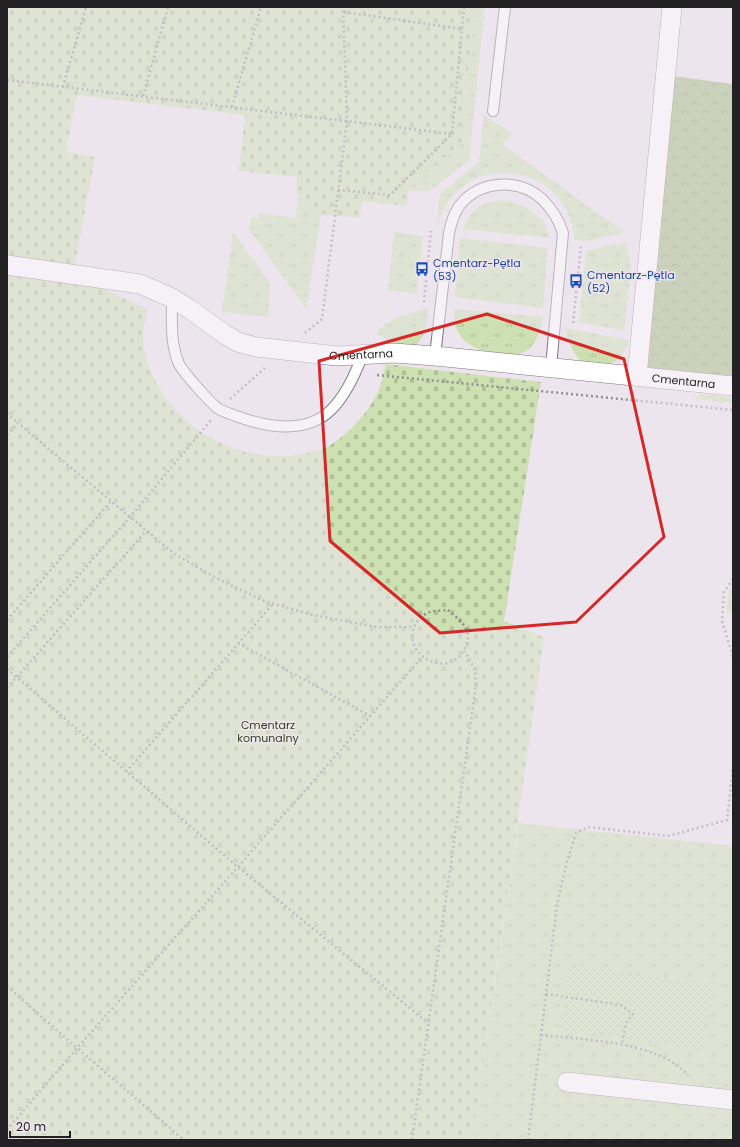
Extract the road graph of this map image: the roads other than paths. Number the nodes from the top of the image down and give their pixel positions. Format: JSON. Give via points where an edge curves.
{"nodes":[{"id":1,"x":505,"y":7,"type":"edge"},
{"id":2,"x":672,"y":7,"type":"edge"},
{"id":3,"x":493,"y":111,"type":"dead end"},
{"id":4,"x":7,"y":265,"type":"edge"},
{"id":5,"x":172,"y":298,"type":"junction"},
{"id":6,"x":362,"y":356,"type":"junction"},
{"id":7,"x":435,"y":356,"type":"junction"},
{"id":8,"x":551,"y":367,"type":"junction"},
{"id":9,"x":637,"y":376,"type":"junction"},
{"id":10,"x":733,"y":386,"type":"edge"},
{"id":11,"x":567,"y":1082,"type":"dead end"},
{"id":12,"x":733,"y":1100,"type":"edge"}],
"edges":[{"from":1,"to":3,"type":"lane"},
{"from":2,"to":9,"type":"street"},
{"from":4,"to":5,"type":"street","name":"Cmentarna","via":[[140,284]]},
{"from":5,"to":6,"type":"street","name":"Cmentarna","via":[[238,342],[284,351]]},
{"from":5,"to":6,"type":"lane","via":[[173,340],[179,364],[220,409],[262,424],[293,427],[315,421],[330,411],[342,397]]},
{"from":6,"to":7,"type":"street","name":"Cmentarna","via":[[394,353]]},
{"from":7,"to":8,"type":"street","name":"Cmentarna"},
{"from":7,"to":8,"type":"lane","via":[[449,231],[453,216],[468,196],[482,188],[500,184],[531,191],[542,199],[559,221],[563,233]]},
{"from":8,"to":9,"type":"street","name":"Cmentarna"},
{"from":9,"to":10,"type":"street","name":"Cmentarna"},
{"from":11,"to":12,"type":"street"}]}
